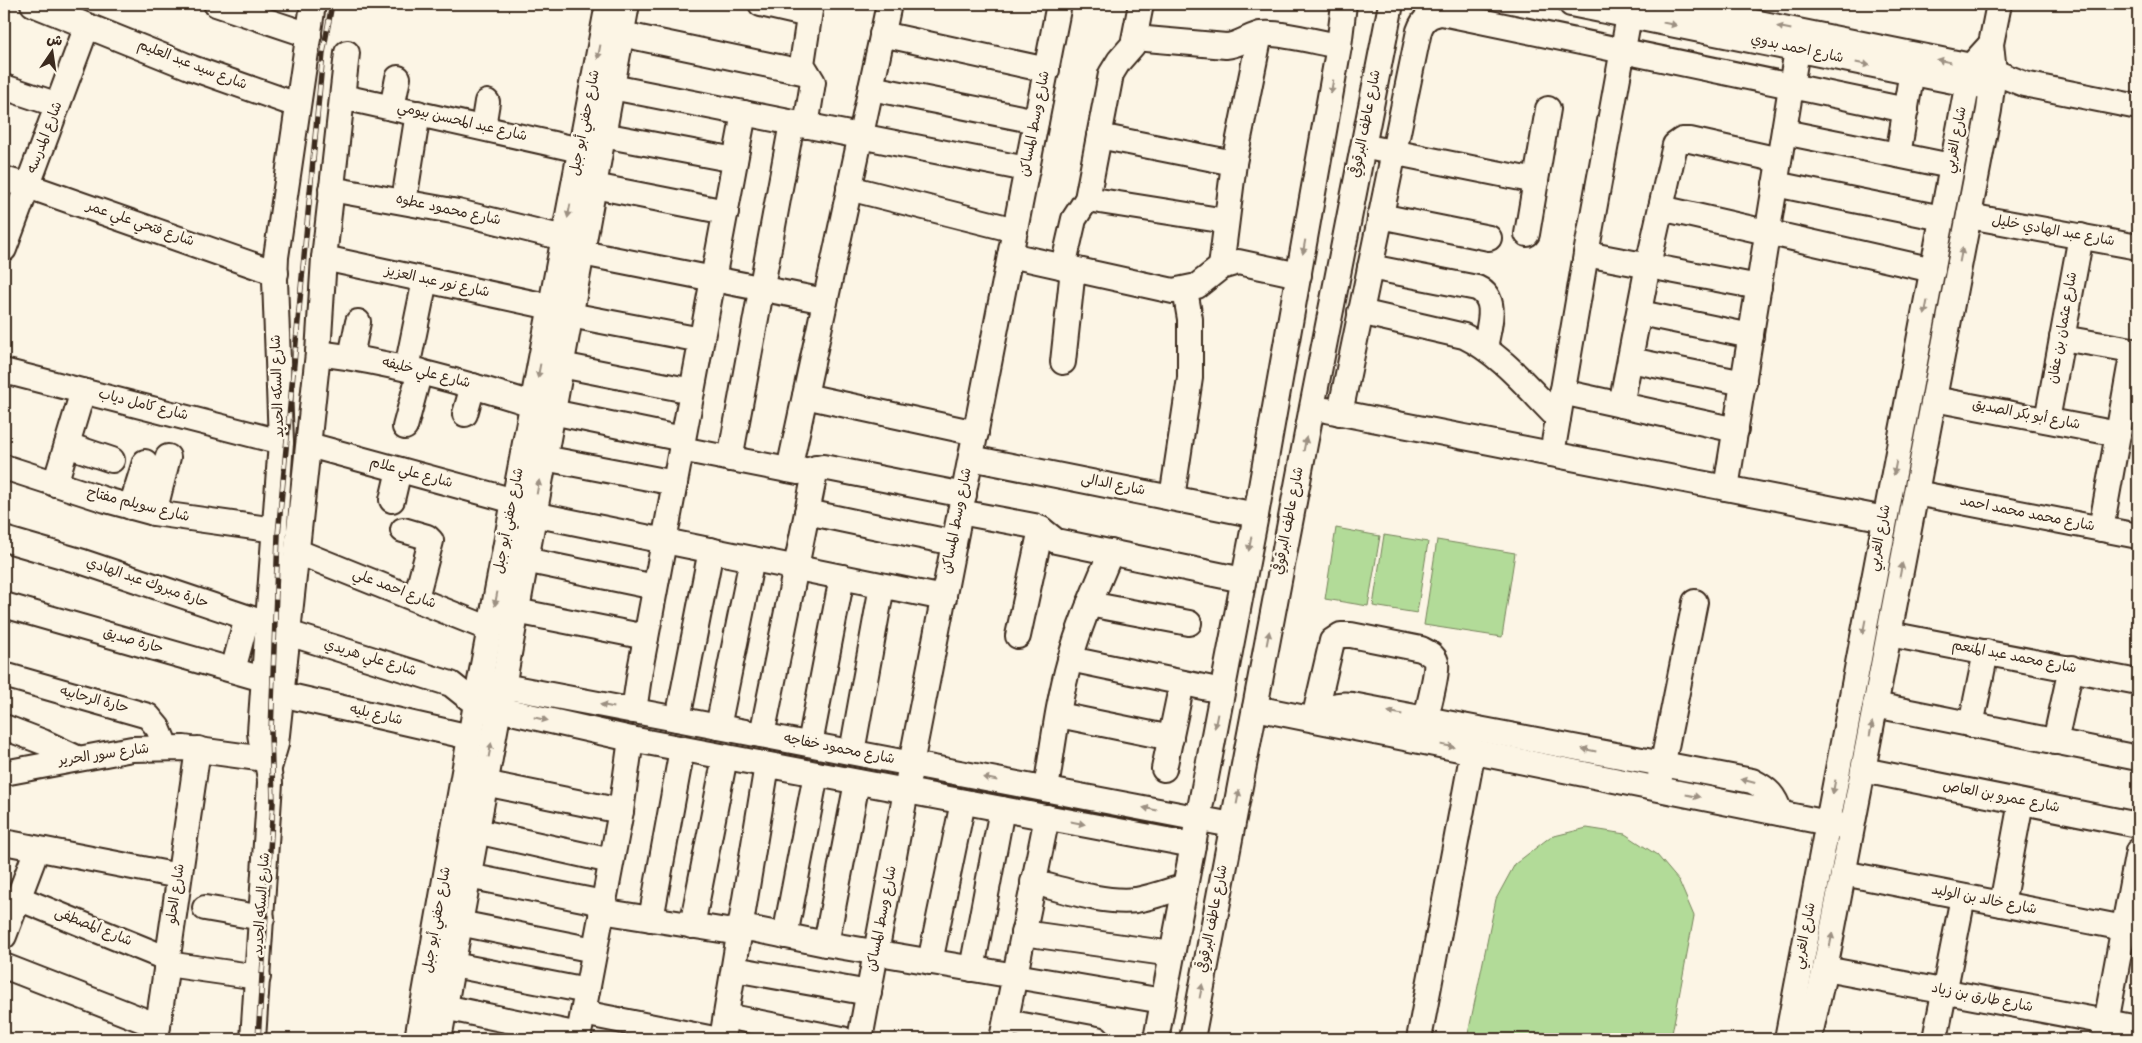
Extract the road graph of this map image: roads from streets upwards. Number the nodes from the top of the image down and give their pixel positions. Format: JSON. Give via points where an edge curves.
{"nodes":[{"id":1,"x":33,"y":4,"type":"edge"},
{"id":2,"x":216,"y":4,"type":"edge"},
{"id":3,"x":313,"y":4,"type":"edge"},
{"id":4,"x":608,"y":4,"type":"edge"},
{"id":5,"x":627,"y":4,"type":"edge"},
{"id":6,"x":761,"y":4,"type":"edge"},
{"id":7,"x":889,"y":4,"type":"edge"},
{"id":8,"x":1059,"y":4,"type":"edge"},
{"id":9,"x":1141,"y":4,"type":"edge"},
{"id":10,"x":1344,"y":4,"type":"edge"},
{"id":11,"x":1391,"y":4,"type":"edge"},
{"id":12,"x":1570,"y":4,"type":"edge"},
{"id":13,"x":1665,"y":4,"type":"edge"},
{"id":14,"x":1999,"y":4,"type":"edge"},
{"id":15,"x":810,"y":9,"type":"edge"},
{"id":16,"x":1629,"y":16,"type":"junction"},
{"id":17,"x":88,"y":26,"type":"junction"},
{"id":18,"x":309,"y":34,"type":"junction"},
{"id":19,"x":621,"y":34,"type":"junction"},
{"id":20,"x":882,"y":34,"type":"junction"},
{"id":21,"x":1260,"y":34,"type":"junction"},
{"id":22,"x":1135,"y":38,"type":"junction"},
{"id":23,"x":1991,"y":44,"type":"junction"},
{"id":24,"x":1339,"y":46,"type":"junction"},
{"id":25,"x":1797,"y":50,"type":"junction"},
{"id":26,"x":1623,"y":51,"type":"junction"},
{"id":27,"x":347,"y":53,"type":"dead end"},
{"id":28,"x":1914,"y":65,"type":"junction"},
{"id":29,"x":1046,"y":70,"type":"junction"},
{"id":30,"x":807,"y":73,"type":"junction"},
{"id":31,"x":1969,"y":76,"type":"junction"},
{"id":32,"x":398,"y":78,"type":"dead end"},
{"id":33,"x":1993,"y":80,"type":"junction"},
{"id":34,"x":1791,"y":86,"type":"junction"},
{"id":35,"x":4,"y":87,"type":"edge"},
{"id":36,"x":612,"y":87,"type":"junction"},
{"id":37,"x":871,"y":88,"type":"junction"},
{"id":38,"x":343,"y":97,"type":"junction"},
{"id":39,"x":488,"y":102,"type":"dead end"},
{"id":40,"x":58,"y":105,"type":"junction"},
{"id":41,"x":297,"y":105,"type":"junction"},
{"id":42,"x":2138,"y":107,"type":"edge"},
{"id":43,"x":392,"y":108,"type":"junction"},
{"id":44,"x":1548,"y":109,"type":"dead end"},
{"id":45,"x":1906,"y":110,"type":"junction"},
{"id":46,"x":418,"y":113,"type":"junction"},
{"id":47,"x":744,"y":113,"type":"junction"},
{"id":48,"x":1036,"y":121,"type":"junction"},
{"id":49,"x":799,"y":124,"type":"junction"},
{"id":50,"x":483,"y":127,"type":"junction"},
{"id":51,"x":1784,"y":132,"type":"junction"},
{"id":52,"x":603,"y":135,"type":"junction"},
{"id":53,"x":860,"y":136,"type":"junction"},
{"id":54,"x":1099,"y":136,"type":"junction"},
{"id":55,"x":1363,"y":146,"type":"junction"},
{"id":56,"x":580,"y":150,"type":"junction"},
{"id":57,"x":1393,"y":153,"type":"junction"},
{"id":58,"x":1898,"y":155,"type":"junction"},
{"id":59,"x":735,"y":160,"type":"junction"},
{"id":60,"x":1779,"y":160,"type":"junction"},
{"id":61,"x":1234,"y":163,"type":"junction"},
{"id":62,"x":1951,"y":166,"type":"junction"},
{"id":63,"x":1027,"y":169,"type":"junction"},
{"id":64,"x":4,"y":180,"type":"edge"},
{"id":65,"x":1536,"y":182,"type":"junction"},
{"id":66,"x":1775,"y":184,"type":"junction"},
{"id":67,"x":28,"y":186,"type":"junction"},
{"id":68,"x":594,"y":186,"type":"junction"},
{"id":69,"x":849,"y":188,"type":"junction"},
{"id":70,"x":331,"y":189,"type":"junction"},
{"id":71,"x":1087,"y":199,"type":"junction"},
{"id":72,"x":404,"y":201,"type":"junction"},
{"id":73,"x":1661,"y":208,"type":"junction"},
{"id":74,"x":726,"y":212,"type":"junction"},
{"id":75,"x":1380,"y":216,"type":"junction"},
{"id":76,"x":1969,"y":216,"type":"junction"},
{"id":77,"x":1942,"y":218,"type":"junction"},
{"id":78,"x":1226,"y":221,"type":"junction"},
{"id":79,"x":1015,"y":230,"type":"junction"},
{"id":80,"x":1769,"y":232,"type":"junction"},
{"id":81,"x":1527,"y":234,"type":"dead end"},
{"id":82,"x":2081,"y":236,"type":"junction"},
{"id":83,"x":1489,"y":238,"type":"dead end"},
{"id":84,"x":569,"y":247,"type":"junction"},
{"id":85,"x":2138,"y":247,"type":"edge"},
{"id":86,"x":4,"y":249,"type":"edge"},
{"id":87,"x":1586,"y":254,"type":"junction"},
{"id":88,"x":1010,"y":255,"type":"junction"},
{"id":89,"x":324,"y":258,"type":"junction"},
{"id":90,"x":1648,"y":265,"type":"junction"},
{"id":91,"x":1370,"y":266,"type":"junction"},
{"id":92,"x":1221,"y":267,"type":"junction"},
{"id":93,"x":1068,"y":268,"type":"junction"},
{"id":94,"x":1933,"y":270,"type":"junction"},
{"id":95,"x":276,"y":273,"type":"junction"},
{"id":96,"x":1298,"y":275,"type":"junction"},
{"id":97,"x":713,"y":279,"type":"junction"},
{"id":98,"x":425,"y":280,"type":"junction"},
{"id":99,"x":1759,"y":287,"type":"junction"},
{"id":100,"x":762,"y":288,"type":"junction"},
{"id":101,"x":1185,"y":290,"type":"junction"},
{"id":102,"x":825,"y":301,"type":"junction"},
{"id":103,"x":560,"y":311,"type":"junction"},
{"id":104,"x":1360,"y":312,"type":"junction"},
{"id":105,"x":1640,"y":313,"type":"junction"},
{"id":106,"x":358,"y":322,"type":"dead end"},
{"id":107,"x":1751,"y":336,"type":"junction"},
{"id":108,"x":2062,"y":338,"type":"junction"},
{"id":109,"x":701,"y":340,"type":"junction"},
{"id":110,"x":1485,"y":348,"type":"junction"},
{"id":111,"x":2136,"y":350,"type":"edge"},
{"id":112,"x":318,"y":353,"type":"junction"},
{"id":113,"x":351,"y":357,"type":"junction"},
{"id":114,"x":1630,"y":360,"type":"junction"},
{"id":115,"x":1063,"y":362,"type":"dead end"},
{"id":116,"x":561,"y":365,"type":"junction"},
{"id":117,"x":414,"y":370,"type":"junction"},
{"id":118,"x":4,"y":371,"type":"edge"},
{"id":119,"x":1744,"y":383,"type":"junction"},
{"id":120,"x":473,"y":386,"type":"junction"},
{"id":121,"x":83,"y":391,"type":"junction"},
{"id":122,"x":692,"y":391,"type":"junction"},
{"id":123,"x":1562,"y":392,"type":"junction"},
{"id":124,"x":805,"y":396,"type":"junction"},
{"id":125,"x":1934,"y":399,"type":"junction"},
{"id":126,"x":1620,"y":405,"type":"junction"},
{"id":127,"x":1312,"y":407,"type":"junction"},
{"id":128,"x":542,"y":408,"type":"junction"},
{"id":129,"x":1340,"y":413,"type":"junction"},
{"id":130,"x":465,"y":414,"type":"dead end"},
{"id":131,"x":1558,"y":418,"type":"junction"},
{"id":132,"x":2047,"y":420,"type":"junction"},
{"id":133,"x":405,"y":427,"type":"dead end"},
{"id":134,"x":1736,"y":430,"type":"junction"},
{"id":135,"x":976,"y":433,"type":"junction"},
{"id":136,"x":2118,"y":434,"type":"junction"},
{"id":137,"x":282,"y":442,"type":"junction"},
{"id":138,"x":682,"y":444,"type":"junction"},
{"id":139,"x":67,"y":445,"type":"junction"},
{"id":140,"x":309,"y":445,"type":"junction"},
{"id":141,"x":1552,"y":454,"type":"junction"},
{"id":142,"x":168,"y":457,"type":"dead end"},
{"id":143,"x":544,"y":458,"type":"junction"},
{"id":144,"x":971,"y":458,"type":"junction"},
{"id":145,"x":730,"y":459,"type":"junction"},
{"id":146,"x":112,"y":460,"type":"dead end"},
{"id":147,"x":145,"y":462,"type":"dead end"},
{"id":148,"x":4,"y":467,"type":"edge"},
{"id":149,"x":816,"y":468,"type":"junction"},
{"id":150,"x":399,"y":470,"type":"junction"},
{"id":151,"x":789,"y":470,"type":"junction"},
{"id":152,"x":675,"y":483,"type":"junction"},
{"id":153,"x":55,"y":484,"type":"junction"},
{"id":154,"x":1726,"y":488,"type":"junction"},
{"id":155,"x":1916,"y":493,"type":"junction"},
{"id":156,"x":1172,"y":498,"type":"junction"},
{"id":157,"x":392,"y":500,"type":"dead end"},
{"id":158,"x":962,"y":503,"type":"junction"},
{"id":159,"x":131,"y":507,"type":"junction"},
{"id":160,"x":524,"y":508,"type":"junction"},
{"id":161,"x":807,"y":512,"type":"junction"},
{"id":162,"x":154,"y":513,"type":"junction"},
{"id":163,"x":1256,"y":515,"type":"junction"},
{"id":164,"x":1885,"y":519,"type":"junction"},
{"id":165,"x":1041,"y":529,"type":"junction"},
{"id":166,"x":2100,"y":529,"type":"junction"},
{"id":167,"x":275,"y":530,"type":"junction"},
{"id":168,"x":403,"y":530,"type":"dead end"},
{"id":169,"x":2138,"y":536,"type":"edge"},
{"id":170,"x":4,"y":539,"type":"edge"},
{"id":171,"x":664,"y":541,"type":"junction"},
{"id":172,"x":954,"y":543,"type":"junction"},
{"id":173,"x":711,"y":550,"type":"junction"},
{"id":174,"x":298,"y":552,"type":"junction"},
{"id":175,"x":1111,"y":552,"type":"junction"},
{"id":176,"x":752,"y":559,"type":"junction"},
{"id":177,"x":525,"y":560,"type":"junction"},
{"id":178,"x":796,"y":568,"type":"junction"},
{"id":179,"x":842,"y":578,"type":"junction"},
{"id":180,"x":1243,"y":580,"type":"junction"},
{"id":181,"x":882,"y":586,"type":"junction"},
{"id":182,"x":655,"y":587,"type":"junction"},
{"id":183,"x":416,"y":598,"type":"junction"},
{"id":184,"x":944,"y":598,"type":"junction"},
{"id":185,"x":1696,"y":602,"type":"dead end"},
{"id":186,"x":1089,"y":604,"type":"junction"},
{"id":187,"x":4,"y":605,"type":"edge"},
{"id":188,"x":516,"y":611,"type":"junction"},
{"id":189,"x":1190,"y":623,"type":"dead end"},
{"id":190,"x":267,"y":625,"type":"junction"},
{"id":191,"x":490,"y":629,"type":"junction"},
{"id":192,"x":1889,"y":634,"type":"junction"},
{"id":193,"x":1018,"y":636,"type":"dead end"},
{"id":194,"x":646,"y":637,"type":"junction"},
{"id":195,"x":1986,"y":652,"type":"junction"},
{"id":196,"x":1070,"y":659,"type":"junction"},
{"id":197,"x":2071,"y":668,"type":"junction"},
{"id":198,"x":233,"y":670,"type":"junction"},
{"id":199,"x":4,"y":675,"type":"edge"},
{"id":200,"x":263,"y":679,"type":"junction"},
{"id":201,"x":2138,"y":682,"type":"edge"},
{"id":202,"x":1182,"y":683,"type":"junction"},
{"id":203,"x":1222,"y":691,"type":"junction"},
{"id":204,"x":281,"y":694,"type":"junction"},
{"id":205,"x":489,"y":695,"type":"junction"},
{"id":206,"x":1876,"y":705,"type":"junction"},
{"id":207,"x":1255,"y":708,"type":"junction"},
{"id":208,"x":634,"y":711,"type":"junction"},
{"id":209,"x":1059,"y":715,"type":"junction"},
{"id":210,"x":678,"y":719,"type":"junction"},
{"id":211,"x":1314,"y":719,"type":"junction"},
{"id":212,"x":1426,"y":719,"type":"junction"},
{"id":213,"x":1971,"y":725,"type":"junction"},
{"id":214,"x":4,"y":727,"type":"edge"},
{"id":215,"x":718,"y":727,"type":"junction"},
{"id":216,"x":762,"y":735,"type":"junction"},
{"id":217,"x":470,"y":737,"type":"junction"},
{"id":218,"x":1171,"y":738,"type":"junction"},
{"id":219,"x":631,"y":739,"type":"junction"},
{"id":220,"x":2055,"y":742,"type":"junction"},
{"id":221,"x":810,"y":744,"type":"junction"},
{"id":222,"x":166,"y":747,"type":"junction"},
{"id":223,"x":198,"y":749,"type":"junction"},
{"id":224,"x":682,"y":749,"type":"junction"},
{"id":225,"x":852,"y":752,"type":"junction"},
{"id":226,"x":1473,"y":752,"type":"junction"},
{"id":227,"x":725,"y":757,"type":"junction"},
{"id":228,"x":1627,"y":757,"type":"junction"},
{"id":229,"x":77,"y":758,"type":"junction"},
{"id":230,"x":2138,"y":758,"type":"edge"},
{"id":231,"x":267,"y":764,"type":"junction"},
{"id":232,"x":911,"y":764,"type":"junction"},
{"id":233,"x":1663,"y":764,"type":"junction"},
{"id":234,"x":767,"y":765,"type":"junction"},
{"id":235,"x":1164,"y":770,"type":"dead end"},
{"id":236,"x":1863,"y":770,"type":"junction"},
{"id":237,"x":4,"y":773,"type":"edge"},
{"id":238,"x":816,"y":774,"type":"junction"},
{"id":239,"x":857,"y":782,"type":"junction"},
{"id":240,"x":1622,"y":782,"type":"junction"},
{"id":241,"x":484,"y":783,"type":"junction"},
{"id":242,"x":1046,"y":789,"type":"junction"},
{"id":243,"x":1658,"y":789,"type":"junction"},
{"id":244,"x":906,"y":791,"type":"junction"},
{"id":245,"x":963,"y":802,"type":"junction"},
{"id":246,"x":2021,"y":802,"type":"junction"},
{"id":247,"x":1002,"y":809,"type":"junction"},
{"id":248,"x":620,"y":812,"type":"junction"},
{"id":249,"x":1780,"y":813,"type":"junction"},
{"id":250,"x":1046,"y":817,"type":"junction"},
{"id":251,"x":1198,"y":818,"type":"junction"},
{"id":252,"x":1828,"y":823,"type":"junction"},
{"id":253,"x":1232,"y":825,"type":"junction"},
{"id":254,"x":2138,"y":825,"type":"edge"},
{"id":255,"x":1852,"y":828,"type":"junction"},
{"id":256,"x":476,"y":831,"type":"junction"},
{"id":257,"x":4,"y":842,"type":"edge"},
{"id":258,"x":1193,"y":845,"type":"junction"},
{"id":259,"x":37,"y":849,"type":"junction"},
{"id":260,"x":2138,"y":859,"type":"edge"},
{"id":261,"x":611,"y":861,"type":"junction"},
{"id":262,"x":1843,"y":873,"type":"junction"},
{"id":263,"x":180,"y":876,"type":"junction"},
{"id":264,"x":468,"y":876,"type":"junction"},
{"id":265,"x":1033,"y":882,"type":"junction"},
{"id":266,"x":1185,"y":886,"type":"junction"},
{"id":267,"x":1964,"y":897,"type":"junction"},
{"id":268,"x":18,"y":898,"type":"junction"},
{"id":269,"x":2002,"y":904,"type":"junction"},
{"id":270,"x":602,"y":907,"type":"junction"},
{"id":271,"x":205,"y":908,"type":"dead end"},
{"id":272,"x":262,"y":918,"type":"junction"},
{"id":273,"x":651,"y":919,"type":"junction"},
{"id":274,"x":460,"y":922,"type":"junction"},
{"id":275,"x":692,"y":926,"type":"junction"},
{"id":276,"x":2124,"y":928,"type":"junction"},
{"id":277,"x":740,"y":931,"type":"junction"},
{"id":278,"x":1023,"y":933,"type":"junction"},
{"id":279,"x":4,"y":936,"type":"edge"},
{"id":280,"x":785,"y":936,"type":"junction"},
{"id":281,"x":826,"y":944,"type":"junction"},
{"id":282,"x":594,"y":950,"type":"junction"},
{"id":283,"x":878,"y":952,"type":"junction"},
{"id":284,"x":1172,"y":954,"type":"junction"},
{"id":285,"x":167,"y":961,"type":"junction"},
{"id":286,"x":441,"y":962,"type":"junction"},
{"id":287,"x":930,"y":962,"type":"junction"},
{"id":288,"x":4,"y":966,"type":"edge"},
{"id":289,"x":2128,"y":967,"type":"edge"},
{"id":290,"x":734,"y":969,"type":"junction"},
{"id":291,"x":972,"y":969,"type":"junction"},
{"id":292,"x":1825,"y":969,"type":"junction"},
{"id":293,"x":1014,"y":976,"type":"junction"},
{"id":294,"x":258,"y":977,"type":"junction"},
{"id":295,"x":1945,"y":992,"type":"junction"},
{"id":296,"x":869,"y":993,"type":"junction"},
{"id":297,"x":1163,"y":1002,"type":"junction"},
{"id":298,"x":444,"y":1008,"type":"junction"},
{"id":299,"x":726,"y":1016,"type":"junction"},
{"id":300,"x":582,"y":1020,"type":"edge"},
{"id":301,"x":2138,"y":1028,"type":"edge"},
{"id":302,"x":630,"y":1031,"type":"edge"},
{"id":303,"x":1004,"y":1031,"type":"edge"},
{"id":304,"x":2105,"y":1031,"type":"edge"},
{"id":305,"x":157,"y":1033,"type":"edge"},
{"id":306,"x":674,"y":1035,"type":"edge"},
{"id":307,"x":253,"y":1039,"type":"edge"},
{"id":308,"x":417,"y":1039,"type":"edge"},
{"id":309,"x":438,"y":1039,"type":"edge"},
{"id":310,"x":714,"y":1039,"type":"edge"},
{"id":311,"x":722,"y":1039,"type":"edge"},
{"id":312,"x":842,"y":1039,"type":"edge"},
{"id":313,"x":860,"y":1039,"type":"edge"},
{"id":314,"x":1097,"y":1039,"type":"edge"},
{"id":315,"x":1156,"y":1039,"type":"edge"},
{"id":316,"x":1192,"y":1039,"type":"edge"},
{"id":317,"x":1418,"y":1039,"type":"edge"},
{"id":318,"x":1787,"y":1039,"type":"edge"},
{"id":319,"x":1809,"y":1039,"type":"edge"},
{"id":320,"x":1935,"y":1039,"type":"edge"}],
"edges":[{"from":1,"to":17,"type":"street","name":"شارع سيد عبد العليم"},
{"from":2,"to":18,"type":"street"},
{"from":3,"to":18,"type":"street","name":"شارع السكه الحديد"},
{"from":4,"to":56,"type":"street","name":"شارع حفني أبو جبل","one_way":true},
{"from":5,"to":19,"type":"street","name":"شارع حفني أبو جبل"},
{"from":6,"to":15,"type":"street"},
{"from":7,"to":20,"type":"street"},
{"from":8,"to":29,"type":"street","name":"شارع وسط المساكن"},
{"from":9,"to":22,"type":"street"},
{"from":10,"to":24,"type":"street"},
{"from":11,"to":55,"type":"street","name":"شارع عاطف البرقوقي"},
{"from":12,"to":16,"type":"street","name":"شارع احمد بدوي"},
{"from":28,"to":13,"type":"street","name":"شارع احمد بدوي","one_way":true},
{"from":14,"to":23,"type":"street","name":"شارع الغربي"},
{"from":15,"to":30,"type":"street","via":[[802,64]]},
{"from":16,"to":25,"type":"street","name":"شارع احمد بدوي","one_way":true},
{"from":16,"to":26,"type":"street"},
{"from":17,"to":40,"type":"street","name":"شارع المدرسه"},
{"from":17,"to":41,"type":"street","name":"شارع سيد عبد العليم","via":[[192,68]]},
{"from":18,"to":41,"type":"street","name":"شارع السكه الحديد"},
{"from":19,"to":30,"type":"street"},
{"from":19,"to":36,"type":"street","name":"شارع حفني أبو جبل"},
{"from":20,"to":29,"type":"street"},
{"from":20,"to":37,"type":"street"},
{"from":21,"to":22,"type":"street","via":[[1226,46]]},
{"from":21,"to":24,"type":"street"},
{"from":21,"to":61,"type":"street"},
{"from":22,"to":54,"type":"street","via":[[1130,51],[1111,74]]},
{"from":23,"to":31,"type":"street"},
{"from":23,"to":33,"type":"street","name":"شارع الغربي"},
{"from":24,"to":96,"type":"street","one_way":true},
{"from":25,"to":28,"type":"street","name":"شارع احمد بدوي","one_way":true},
{"from":25,"to":34,"type":"street"},
{"from":26,"to":34,"type":"street"},
{"from":26,"to":57,"type":"street","via":[[1442,13],[1431,14],[1422,21],[1419,31]]},
{"from":26,"to":87,"type":"street"},
{"from":27,"to":38,"type":"street","name":"شارع السكه الحديد"},
{"from":28,"to":31,"type":"street","name":"شارع احمد بدوي"},
{"from":28,"to":45,"type":"street"},
{"from":29,"to":48,"type":"street","name":"شارع وسط المساكن"},
{"from":30,"to":49,"type":"street","via":[[813,88]]},
{"from":31,"to":33,"type":"street","name":"شارع احمد بدوي"},
{"from":31,"to":62,"type":"street","name":"شارع الغربي"},
{"from":32,"to":43,"type":"street"},
{"from":33,"to":42,"type":"street","name":"شارع احمد بدوي"},
{"from":33,"to":76,"type":"street","name":"شارع الغربي"},
{"from":34,"to":45,"type":"street"},
{"from":34,"to":51,"type":"street"},
{"from":35,"to":40,"type":"street"},
{"from":36,"to":47,"type":"street"},
{"from":36,"to":52,"type":"street","name":"شارع حفني أبو جبل"},
{"from":37,"to":48,"type":"street"},
{"from":37,"to":53,"type":"street"},
{"from":38,"to":43,"type":"street","name":"شارع عبد المحسن بيومي"},
{"from":38,"to":70,"type":"street","name":"شارع السكه الحديد"},
{"from":39,"to":50,"type":"street"},
{"from":40,"to":67,"type":"street","name":"شارع المدرسه"},
{"from":41,"to":95,"type":"street","name":"شارع السكه الحديد"},
{"from":43,"to":46,"type":"street","name":"شارع عبد المحسن بيومي"},
{"from":44,"to":65,"type":"street"},
{"from":45,"to":58,"type":"street"},
{"from":46,"to":50,"type":"street","name":"شارع عبد المحسن بيومي"},
{"from":46,"to":72,"type":"street"},
{"from":47,"to":49,"type":"street"},
{"from":47,"to":59,"type":"street"},
{"from":48,"to":63,"type":"street","name":"شارع وسط المساكن"},
{"from":49,"to":53,"type":"street"},
{"from":49,"to":100,"type":"street"},
{"from":50,"to":56,"type":"street","name":"شارع عبد المحسن بيومي"},
{"from":51,"to":58,"type":"street"},
{"from":51,"to":60,"type":"street"},
{"from":52,"to":59,"type":"street"},
{"from":52,"to":68,"type":"street","name":"شارع حفني أبو جبل"},
{"from":53,"to":63,"type":"street"},
{"from":53,"to":69,"type":"street"},
{"from":54,"to":61,"type":"street"},
{"from":54,"to":71,"type":"street"},
{"from":55,"to":57,"type":"street"},
{"from":55,"to":127,"type":"street","name":"شارع عاطف البرقوقي"},
{"from":56,"to":84,"type":"street","name":"شارع حفني أبو جبل","one_way":true},
{"from":57,"to":65,"type":"street"},
{"from":57,"to":75,"type":"street"},
{"from":58,"to":62,"type":"street"},
{"from":59,"to":74,"type":"street"},
{"from":60,"to":66,"type":"street"},
{"from":60,"to":73,"type":"street","via":[[1682,140],[1672,152]]},
{"from":61,"to":78,"type":"street"},
{"from":62,"to":77,"type":"street","name":"شارع الغربي"},
{"from":63,"to":79,"type":"street","name":"شارع وسط المساكن"},
{"from":64,"to":67,"type":"street","name":"شارع فتحي علي عمر"},
{"from":65,"to":81,"type":"street"},
{"from":66,"to":77,"type":"street"},
{"from":66,"to":80,"type":"street"},
{"from":67,"to":86,"type":"street","name":"شارع المدرسه"},
{"from":67,"to":95,"type":"street","name":"شارع فتحي علي عمر"},
{"from":68,"to":74,"type":"street"},
{"from":68,"to":84,"type":"street","name":"شارع حفني أبو جبل"},
{"from":69,"to":79,"type":"street"},
{"from":69,"to":102,"type":"street"},
{"from":70,"to":72,"type":"street","name":"شارع محمود عطوه"},
{"from":70,"to":89,"type":"street","name":"شارع السكه الحديد"},
{"from":71,"to":78,"type":"street"},
{"from":71,"to":93,"type":"street","via":[[1074,219]]},
{"from":72,"to":84,"type":"street","name":"شارع محمود عطوه","via":[[458,212]]},
{"from":73,"to":80,"type":"street"},
{"from":73,"to":90,"type":"street"},
{"from":74,"to":97,"type":"street"},
{"from":75,"to":83,"type":"street"},
{"from":75,"to":91,"type":"street"},
{"from":76,"to":82,"type":"street","name":"شارع عبد الهادي خليل"},
{"from":125,"to":76,"type":"street","name":"شارع الغربي","one_way":true},
{"from":77,"to":94,"type":"street","name":"شارع الغربي"},
{"from":78,"to":92,"type":"street"},
{"from":79,"to":88,"type":"street","name":"شارع وسط المساكن"},
{"from":80,"to":94,"type":"street"},
{"from":80,"to":99,"type":"street"},
{"from":82,"to":85,"type":"street","name":"شارع عبد الهادي خليل"},
{"from":82,"to":108,"type":"street","name":"شارع عثمان بن عفان"},
{"from":84,"to":97,"type":"street","name":"شارع محمود عطوه"},
{"from":84,"to":103,"type":"street","name":"شارع حفني أبو جبل"},
{"from":87,"to":90,"type":"street"},
{"from":87,"to":123,"type":"street"},
{"from":88,"to":93,"type":"street"},
{"from":88,"to":135,"type":"street","name":"شارع وسط المساكن"},
{"from":89,"to":98,"type":"street","name":"شارع نور عبد العزيز"},
{"from":89,"to":112,"type":"street","name":"شارع السكه الحديد"},
{"from":90,"to":99,"type":"street"},
{"from":90,"to":105,"type":"street"},
{"from":91,"to":104,"type":"street"},
{"from":91,"to":110,"type":"street","via":[[1486,292],[1491,300],[1491,309]]},
{"from":92,"to":96,"type":"street","via":[[1238,262]]},
{"from":92,"to":101,"type":"street","via":[[1207,280]]},
{"from":93,"to":101,"type":"street","via":[[1161,290]]},
{"from":93,"to":115,"type":"street"},
{"from":94,"to":164,"type":"street","name":"شارع الغربي","one_way":true},
{"from":95,"to":137,"type":"street","name":"شارع السكه الحديد"},
{"from":96,"to":163,"type":"street"},
{"from":97,"to":100,"type":"street","name":"شارع محمود عطوه"},
{"from":97,"to":109,"type":"street"},
{"from":98,"to":103,"type":"street","name":"شارع نور عبد العزيز"},
{"from":98,"to":117,"type":"street"},
{"from":99,"to":107,"type":"street"},
{"from":100,"to":102,"type":"street","name":"شارع محمود عطوه"},
{"from":100,"to":145,"type":"street"},
{"from":101,"to":156,"type":"street","via":[[1190,319],[1190,378]]},
{"from":102,"to":124,"type":"street"},
{"from":103,"to":109,"type":"street","name":"شارع نور عبد العزيز"},
{"from":103,"to":116,"type":"street","name":"شارع حفني أبو جبل"},
{"from":103,"to":128,"type":"street","name":"شارع حفني أبو جبل","one_way":true},
{"from":104,"to":110,"type":"street","via":[[1464,336]]},
{"from":104,"to":129,"type":"street"},
{"from":105,"to":107,"type":"street"},
{"from":105,"to":114,"type":"street"},
{"from":106,"to":113,"type":"street"},
{"from":107,"to":119,"type":"street"},
{"from":108,"to":111,"type":"street"},
{"from":108,"to":132,"type":"street","name":"شارع عثمان بن عفان"},
{"from":109,"to":122,"type":"street"},
{"from":110,"to":131,"type":"street"},
{"from":111,"to":136,"type":"street"},
{"from":112,"to":113,"type":"street","name":"شارع علي خليفه"},
{"from":112,"to":140,"type":"street","name":"شارع السكه الحديد"},
{"from":113,"to":117,"type":"street","name":"شارع علي خليفه"},
{"from":114,"to":119,"type":"street"},
{"from":114,"to":126,"type":"street"},
{"from":116,"to":122,"type":"street"},
{"from":116,"to":128,"type":"street","name":"شارع حفني أبو جبل"},
{"from":117,"to":120,"type":"street","name":"شارع علي خليفه"},
{"from":117,"to":133,"type":"street"},
{"from":118,"to":121,"type":"street","name":"شارع كامل دياب"},
{"from":119,"to":134,"type":"street"},
{"from":120,"to":128,"type":"street","name":"شارع علي خليفه"},
{"from":120,"to":130,"type":"street"},
{"from":121,"to":137,"type":"street","name":"شارع كامل دياب"},
{"from":121,"to":139,"type":"street"},
{"from":122,"to":138,"type":"street"},
{"from":123,"to":126,"type":"street"},
{"from":123,"to":131,"type":"street"},
{"from":124,"to":135,"type":"street"},
{"from":124,"to":151,"type":"street"},
{"from":125,"to":132,"type":"street","name":"شارع أبو بكر الصديق"},
{"from":125,"to":155,"type":"street","name":"شارع الغربي"},
{"from":126,"to":134,"type":"street"},
{"from":127,"to":129,"type":"street"},
{"from":207,"to":127,"type":"street","name":"شارع عاطف البرقوقي","one_way":true},
{"from":128,"to":138,"type":"street","name":"شارع علي خليفه"},
{"from":128,"to":143,"type":"street","name":"شارع حفني أبو جبل"},
{"from":128,"to":160,"type":"street","name":"شارع حفني أبو جبل"},
{"from":129,"to":141,"type":"street"},
{"from":131,"to":141,"type":"street"},
{"from":132,"to":136,"type":"street","name":"شارع أبو بكر الصديق"},
{"from":134,"to":154,"type":"street"},
{"from":135,"to":144,"type":"street","name":"شارع وسط المساكن"},
{"from":136,"to":166,"type":"street"},
{"from":137,"to":167,"type":"street","name":"شارع السكه الحديد"},
{"from":138,"to":145,"type":"street","name":"شارع علي خليفه"},
{"from":138,"to":152,"type":"street"},
{"from":139,"to":146,"type":"street"},
{"from":139,"to":153,"type":"street"},
{"from":140,"to":150,"type":"street","name":"شارع علي علام"},
{"from":140,"to":174,"type":"street","name":"شارع السكه الحديد"},
{"from":141,"to":154,"type":"street"},
{"from":142,"to":162,"type":"street"},
{"from":143,"to":152,"type":"street"},
{"from":160,"to":143,"type":"street","name":"شارع حفني أبو جبل","one_way":true},
{"from":144,"to":156,"type":"street","name":"شارع الدالى"},
{"from":144,"to":158,"type":"street","name":"شارع وسط المساكن"},
{"from":145,"to":151,"type":"street","name":"شارع علي خليفه"},
{"from":147,"to":159,"type":"street"},
{"from":148,"to":153,"type":"street","name":"شارع سويلم مفتاح"},
{"from":149,"to":151,"type":"street","name":"شارع علي خليفه","via":[[805,472]]},
{"from":149,"to":158,"type":"street","name":"شارع علي خليفه","via":[[823,467]]},
{"from":149,"to":161,"type":"street"},
{"from":150,"to":157,"type":"street"},
{"from":150,"to":160,"type":"street","name":"شارع علي علام"},
{"from":152,"to":171,"type":"street"},
{"from":153,"to":159,"type":"street","name":"شارع سويلم مفتاح"},
{"from":154,"to":164,"type":"street"},
{"from":155,"to":166,"type":"street","name":"شارع محمد محمد احمد"},
{"from":192,"to":155,"type":"street","name":"شارع الغربي","one_way":true},
{"from":156,"to":163,"type":"street","name":"شارع الدالى"},
{"from":158,"to":165,"type":"street","name":"شارع علي خليفه"},
{"from":158,"to":172,"type":"street","name":"شارع وسط المساكن"},
{"from":159,"to":162,"type":"street","name":"شارع سويلم مفتاح"},
{"from":160,"to":171,"type":"street","name":"شارع علي علام"},
{"from":160,"to":177,"type":"street","name":"شارع حفني أبو جبل"},
{"from":160,"to":191,"type":"street","name":"شارع حفني أبو جبل","one_way":true},
{"from":161,"to":172,"type":"street"},
{"from":161,"to":178,"type":"street"},
{"from":162,"to":167,"type":"street","name":"شارع سويلم مفتاح"},
{"from":163,"to":180,"type":"street","one_way":true},
{"from":164,"to":252,"type":"street","name":"شارع الغربي","one_way":true},
{"from":165,"to":175,"type":"street","via":[[1056,541]]},
{"from":165,"to":193,"type":"street"},
{"from":166,"to":169,"type":"street","name":"شارع محمد محمد احمد"},
{"from":167,"to":190,"type":"street","name":"شارع السكه الحديد"},
{"from":168,"to":183,"type":"street","via":[[431,541]]},
{"from":170,"to":190,"type":"street","name":"حارة مبروك عبد الهادي","via":[[83,562]]},
{"from":171,"to":173,"type":"street","name":"شارع علي علام"},
{"from":171,"to":182,"type":"street"},
{"from":172,"to":184,"type":"street","name":"شارع وسط المساكن"},
{"from":173,"to":176,"type":"street","name":"شارع علي علام"},
{"from":173,"to":210,"type":"street"},
{"from":174,"to":183,"type":"street","name":"شارع احمد علي"},
{"from":174,"to":190,"type":"street","name":"شارع السكه الحديد"},
{"from":175,"to":180,"type":"street"},
{"from":175,"to":186,"type":"street"},
{"from":176,"to":178,"type":"street","name":"شارع علي علام"},
{"from":176,"to":215,"type":"street"},
{"from":177,"to":182,"type":"street"},
{"from":177,"to":188,"type":"street","name":"شارع حفني أبو جبل"},
{"from":178,"to":179,"type":"street","name":"شارع علي علام"},
{"from":178,"to":216,"type":"street"},
{"from":179,"to":181,"type":"street","name":"شارع علي علام"},
{"from":179,"to":221,"type":"street"},
{"from":180,"to":203,"type":"street"},
{"from":181,"to":184,"type":"street","name":"شارع علي علام"},
{"from":181,"to":225,"type":"street"},
{"from":182,"to":194,"type":"street"},
{"from":183,"to":191,"type":"street","name":"شارع احمد علي"},
{"from":184,"to":232,"type":"street","name":"شارع وسط المساكن"},
{"from":185,"to":233,"type":"street"},
{"from":186,"to":189,"type":"street"},
{"from":186,"to":196,"type":"street"},
{"from":187,"to":198,"type":"street","name":"حارة صديق"},
{"from":188,"to":194,"type":"street"},
{"from":188,"to":205,"type":"street","name":"شارع حفني أبو جبل"},
{"from":190,"to":198,"type":"street"},
{"from":190,"to":200,"type":"street","name":"شارع السكه الحديد"},
{"from":190,"to":204,"type":"street","name":"شارع السكه الحديد"},
{"from":190,"to":205,"type":"street","name":"شارع علي هريدي"},
{"from":191,"to":205,"type":"street","name":"شارع حفني أبو جبل"},
{"from":192,"to":195,"type":"street","name":"شارع محمد عبد المنعم"},
{"from":192,"to":206,"type":"street","name":"شارع الغربي"},
{"from":194,"to":208,"type":"street"},
{"from":195,"to":197,"type":"street","name":"شارع محمد عبد المنعم"},
{"from":195,"to":213,"type":"street"},
{"from":196,"to":202,"type":"street"},
{"from":196,"to":209,"type":"street"},
{"from":197,"to":201,"type":"street","name":"شارع محمد عبد المنعم"},
{"from":197,"to":220,"type":"street"},
{"from":198,"to":200,"type":"street","name":"حارة صديق"},
{"from":199,"to":222,"type":"street","name":"حارة الرحابيه","via":[[148,716],[158,728]]},
{"from":200,"to":231,"type":"street","name":"شارع السكه الحديد","via":[[260,732]]},
{"from":202,"to":203,"type":"street"},
{"from":202,"to":218,"type":"street"},
{"from":203,"to":251,"type":"street","one_way":true},
{"from":204,"to":217,"type":"street","name":"شارع بليه"},
{"from":204,"to":231,"type":"street","name":"شارع السكه الحديد","via":[[276,744]]},
{"from":208,"to":205,"type":"street","name":"شارع محمود خفاجه","one_way":true},
{"from":205,"to":217,"type":"street","name":"شارع حفني أبو جبل"},
{"from":205,"to":219,"type":"street","name":"شارع محمود خفاجه","one_way":true},
{"from":241,"to":205,"type":"street","name":"شارع حفني أبو جبل","one_way":true},
{"from":206,"to":213,"type":"street"},
{"from":236,"to":206,"type":"street","name":"شارع الغربي","one_way":true},
{"from":207,"to":211,"type":"street"},
{"from":253,"to":207,"type":"street","name":"شارع عاطف البرقوقي","one_way":true},
{"from":208,"to":210,"type":"street","name":"شارع محمود خفاجه"},
{"from":209,"to":218,"type":"street"},
{"from":209,"to":242,"type":"street"},
{"from":210,"to":215,"type":"street","name":"شارع محمود خفاجه"},
{"from":212,"to":211,"type":"street","one_way":true,"via":[[1342,704],[1331,706]]},
{"from":211,"to":212,"type":"street","via":[[1332,641],[1341,635],[1431,653],[1436,662]]},
{"from":211,"to":226,"type":"street","one_way":true},
{"from":228,"to":212,"type":"street","one_way":true},
{"from":213,"to":220,"type":"street"},
{"from":214,"to":229,"type":"street"},
{"from":215,"to":216,"type":"street","name":"شارع محمود خفاجه"},
{"from":216,"to":221,"type":"street","name":"شارع محمود خفاجه"},
{"from":217,"to":286,"type":"street","name":"شارع حفني أبو جبل"},
{"from":218,"to":235,"type":"street"},
{"from":219,"to":224,"type":"street","name":"شارع محمود خفاجه"},
{"from":219,"to":248,"type":"street"},
{"from":220,"to":230,"type":"street"},
{"from":221,"to":225,"type":"street","name":"شارع محمود خفاجه"},
{"from":222,"to":223,"type":"street","name":"شارع سور الحرير"},
{"from":222,"to":229,"type":"street","name":"شارع سور الحرير"},
{"from":223,"to":231,"type":"street","name":"شارع سور الحرير"},
{"from":223,"to":263,"type":"street","name":"شارع الحلو"},
{"from":224,"to":227,"type":"street","name":"شارع محمود خفاجه"},
{"from":224,"to":273,"type":"street"},
{"from":225,"to":232,"type":"street","name":"شارع محمود خفاجه"},
{"from":226,"to":240,"type":"street"},
{"from":226,"to":317,"type":"street"},
{"from":227,"to":234,"type":"street","name":"شارع محمود خفاجه"},
{"from":227,"to":275,"type":"street"},
{"from":228,"to":233,"type":"street"},
{"from":228,"to":240,"type":"street"},
{"from":229,"to":237,"type":"street","name":"شارع سور الحرير"},
{"from":231,"to":272,"type":"street","name":"شارع السكه الحديد"},
{"from":242,"to":232,"type":"street","name":"شارع محمود خفاجه","one_way":true},
{"from":232,"to":244,"type":"street","name":"شارع وسط المساكن"},
{"from":233,"to":243,"type":"street"},
{"from":249,"to":233,"type":"street","one_way":true,"via":[[1776,799],[1766,788],[1752,781]]},
{"from":234,"to":238,"type":"street","name":"شارع محمود خفاجه"},
{"from":234,"to":277,"type":"street"},
{"from":236,"to":246,"type":"street","name":"شارع عمرو بن العاص"},
{"from":236,"to":255,"type":"street","name":"شارع الغربي"},
{"from":238,"to":239,"type":"street","name":"شارع محمود خفاجه"},
{"from":238,"to":280,"type":"street"},
{"from":239,"to":244,"type":"street","name":"شارع محمود خفاجه"},
{"from":239,"to":281,"type":"street"},
{"from":240,"to":243,"type":"street"},
{"from":241,"to":248,"type":"street"},
{"from":241,"to":256,"type":"street","name":"شارع حفني أبو جبل"},
{"from":251,"to":242,"type":"street","name":"شارع محمود خفاجه","one_way":true},
{"from":243,"to":249,"type":"street","one_way":true},
{"from":244,"to":245,"type":"street","name":"شارع محمود خفاجه"},
{"from":244,"to":283,"type":"street","name":"شارع وسط المساكن"},
{"from":245,"to":247,"type":"street","name":"شارع محمود خفاجه"},
{"from":245,"to":287,"type":"street"},
{"from":246,"to":254,"type":"street","name":"شارع عمرو بن العاص"},
{"from":246,"to":269,"type":"street"},
{"from":247,"to":250,"type":"street","name":"شارع محمود خفاجه"},
{"from":247,"to":291,"type":"street"},
{"from":248,"to":261,"type":"street"},
{"from":249,"to":252,"type":"street"},
{"from":250,"to":258,"type":"street","name":"شارع محمود خفاجه","one_way":true},
{"from":250,"to":265,"type":"street"},
{"from":251,"to":253,"type":"street","name":"شارع محمود خفاجه"},
{"from":251,"to":258,"type":"street"},
{"from":252,"to":255,"type":"street"},
{"from":252,"to":318,"type":"street","name":"شارع الغربي"},
{"from":316,"to":253,"type":"street","name":"شارع عاطف البرقوقي","one_way":true},
{"from":255,"to":262,"type":"street","name":"شارع الغربي"},
{"from":256,"to":261,"type":"street"},
{"from":256,"to":264,"type":"street","name":"شارع حفني أبو جبل"},
{"from":257,"to":259,"type":"street"},
{"from":258,"to":266,"type":"street"},
{"from":259,"to":263,"type":"street"},
{"from":259,"to":268,"type":"street"},
{"from":260,"to":276,"type":"street"},
{"from":261,"to":270,"type":"street"},
{"from":262,"to":267,"type":"street","name":"شارع خالد بن الوليد"},
{"from":292,"to":262,"type":"street","name":"شارع الغربي","one_way":true},
{"from":263,"to":285,"type":"street","name":"شارع الحلو"},
{"from":264,"to":270,"type":"street"},
{"from":264,"to":274,"type":"street","name":"شارع حفني أبو جبل"},
{"from":265,"to":266,"type":"street","via":[[1122,901],[1154,896]]},
{"from":265,"to":278,"type":"street"},
{"from":266,"to":284,"type":"street"},
{"from":267,"to":269,"type":"street","name":"شارع خالد بن الوليد"},
{"from":267,"to":295,"type":"street"},
{"from":268,"to":279,"type":"street"},
{"from":268,"to":285,"type":"street","name":"شارع المصطفى"},
{"from":269,"to":276,"type":"street","name":"شارع خالد بن الوليد"},
{"from":270,"to":273,"type":"street"},
{"from":270,"to":282,"type":"street"},
{"from":271,"to":272,"type":"street"},
{"from":272,"to":294,"type":"street","name":"شارع السكه الحديد"},
{"from":273,"to":275,"type":"street"},
{"from":274,"to":282,"type":"street"},
{"from":274,"to":286,"type":"street","name":"شارع حفني أبو جبل"},
{"from":275,"to":277,"type":"street"},
{"from":276,"to":289,"type":"street"},
{"from":277,"to":280,"type":"street","via":[[752,929]]},
{"from":277,"to":290,"type":"street"},
{"from":278,"to":284,"type":"street"},
{"from":278,"to":293,"type":"street"},
{"from":280,"to":281,"type":"street"},
{"from":281,"to":283,"type":"street"},
{"from":282,"to":300,"type":"street"},
{"from":283,"to":287,"type":"street"},
{"from":283,"to":296,"type":"street","name":"شارع وسط المساكن"},
{"from":284,"to":297,"type":"street"},
{"from":285,"to":294,"type":"street","name":"شارع المصطفى"},
{"from":285,"to":305,"type":"street","name":"شارع الحلو"},
{"from":286,"to":298,"type":"street","name":"شارع حفني أبو جبل"},
{"from":286,"to":300,"type":"street"},
{"from":286,"to":308,"type":"street","name":"شارع حفني أبو جبل"},
{"from":287,"to":291,"type":"street"},
{"from":288,"to":305,"type":"street"},
{"from":289,"to":304,"type":"street"},
{"from":290,"to":296,"type":"street"},
{"from":290,"to":299,"type":"street"},
{"from":291,"to":293,"type":"street"},
{"from":292,"to":295,"type":"street","name":"شارع طارق بن زياد"},
{"from":292,"to":319,"type":"street","name":"شارع الغربي"},
{"from":293,"to":297,"type":"street"},
{"from":293,"to":303,"type":"street"},
{"from":294,"to":307,"type":"street","name":"شارع السكه الحديد"},
{"from":295,"to":304,"type":"street","name":"شارع طارق بن زياد"},
{"from":295,"to":320,"type":"street"},
{"from":296,"to":313,"type":"street","name":"شارع وسط المساكن"},
{"from":297,"to":315,"type":"street"},
{"from":298,"to":300,"type":"street"},
{"from":298,"to":309,"type":"street","name":"شارع حفني أبو جبل"},
{"from":299,"to":311,"type":"street"},
{"from":299,"to":312,"type":"street"},
{"from":300,"to":302,"type":"street"},
{"from":301,"to":304,"type":"street","name":"شارع طارق بن زياد"},
{"from":302,"to":306,"type":"street"},
{"from":303,"to":314,"type":"street"},
{"from":306,"to":310,"type":"street"}]}
